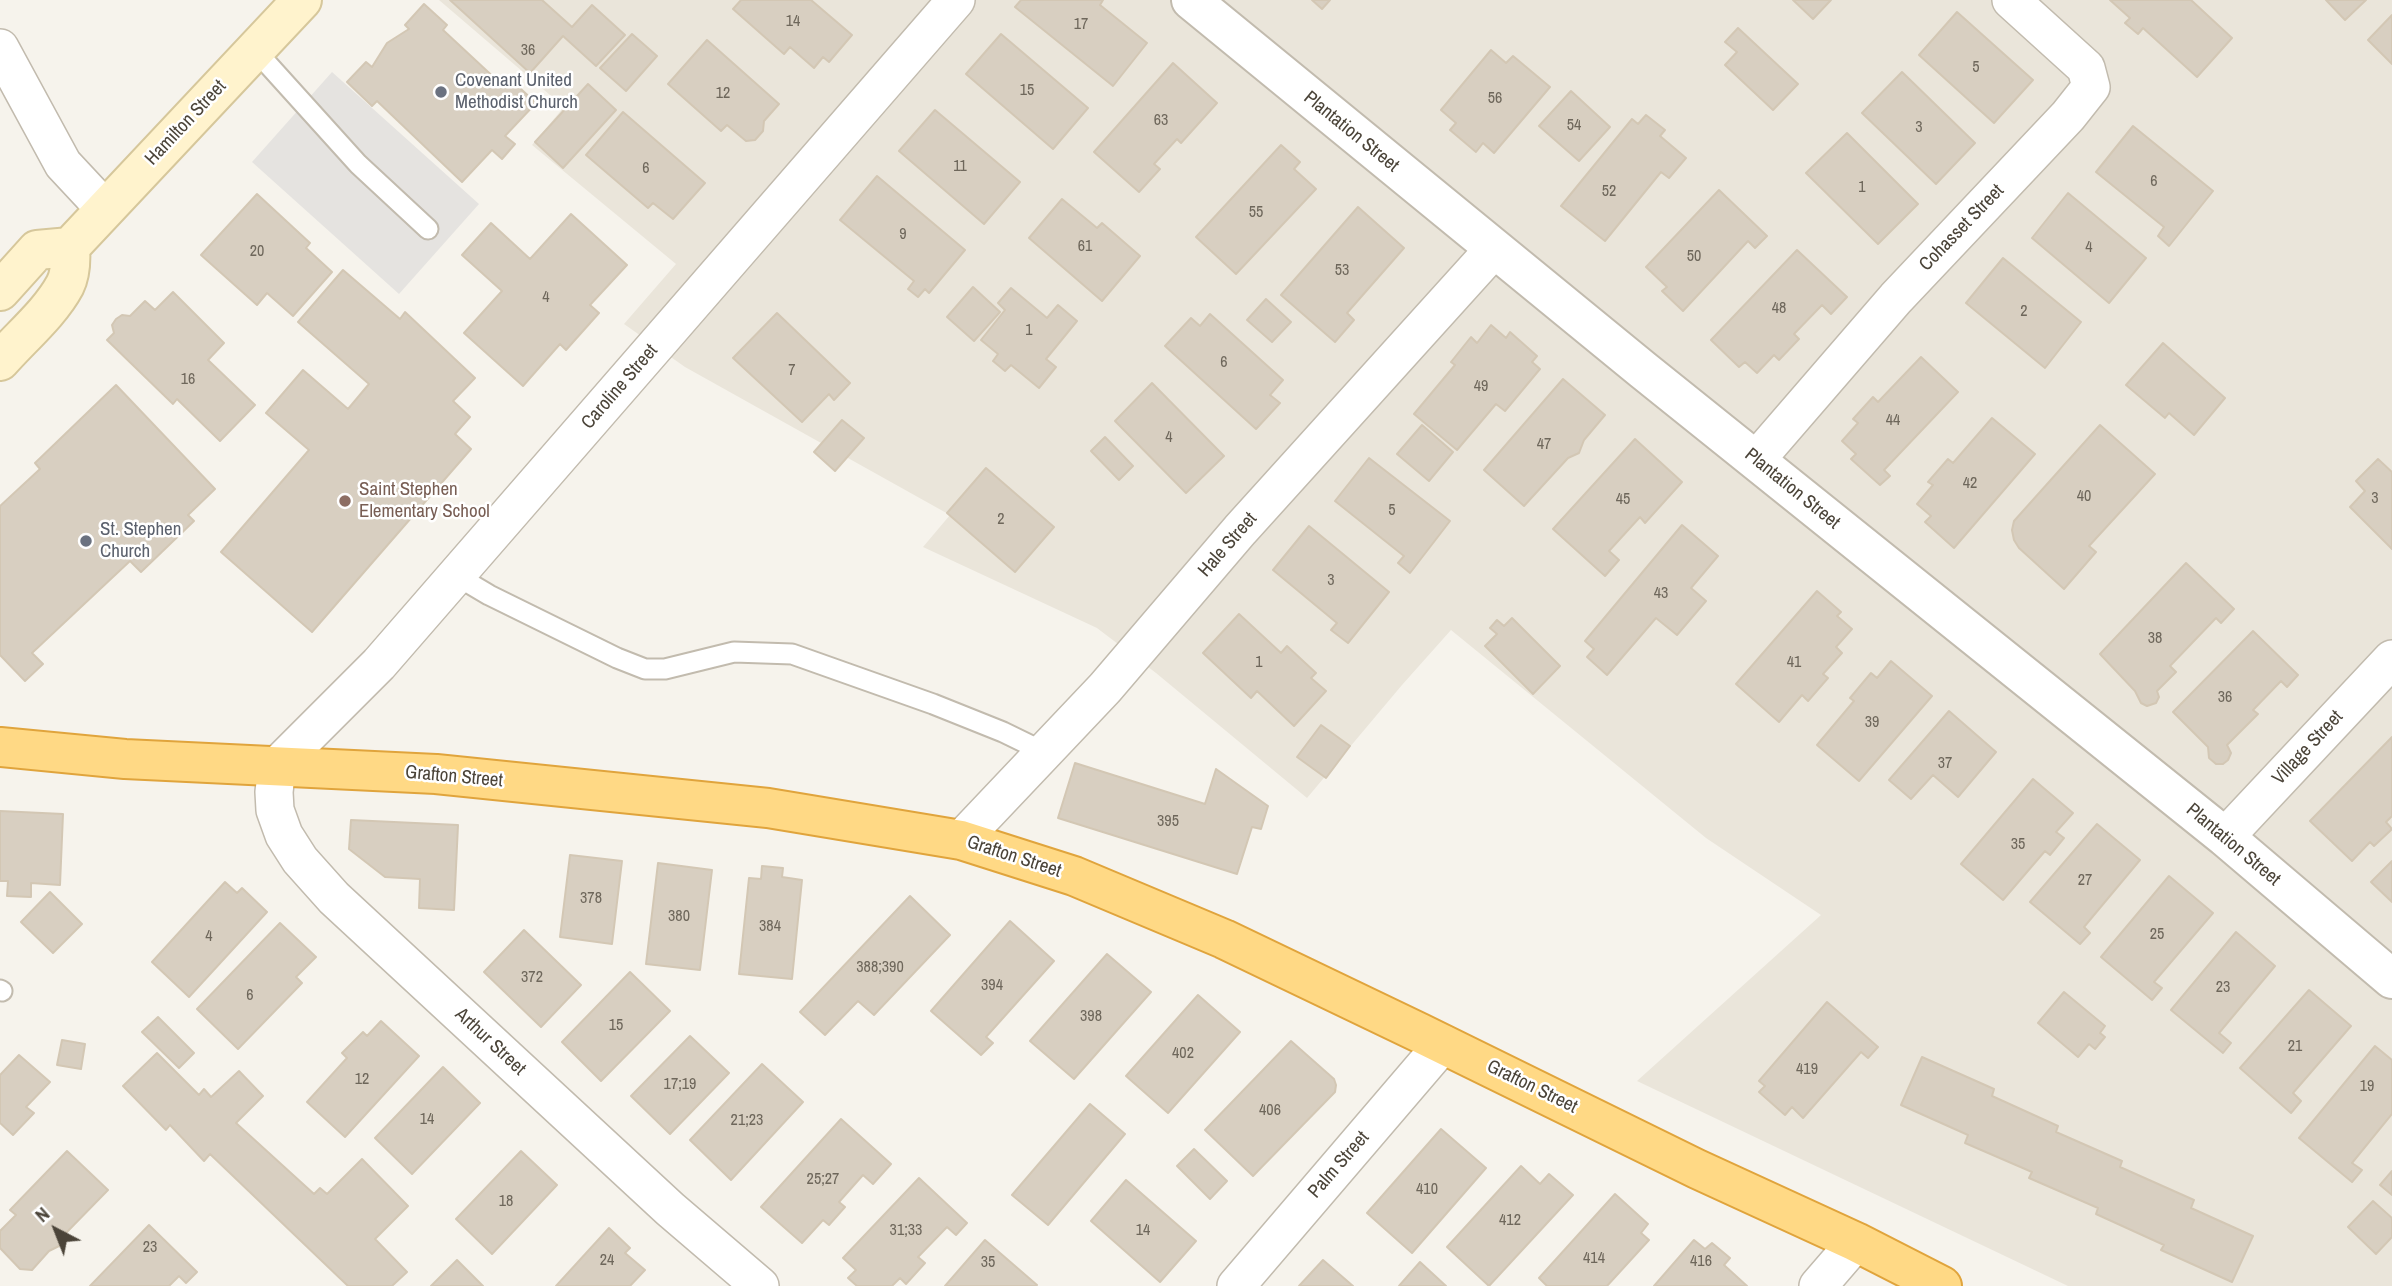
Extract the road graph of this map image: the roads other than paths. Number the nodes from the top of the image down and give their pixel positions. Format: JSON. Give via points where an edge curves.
{"nodes":[{"id":1,"x":302,"y":0,"type":"edge"},
{"id":2,"x":956,"y":0,"type":"edge"},
{"id":3,"x":1191,"y":0,"type":"edge"},
{"id":4,"x":2011,"y":0,"type":"edge"},
{"id":5,"x":0,"y":48,"type":"edge"},
{"id":6,"x":255,"y":50,"type":"junction"},
{"id":7,"x":105,"y":209,"type":"junction"},
{"id":8,"x":428,"y":229,"type":"dead end"},
{"id":9,"x":70,"y":247,"type":"junction"},
{"id":10,"x":1494,"y":249,"type":"junction"},
{"id":11,"x":0,"y":291,"type":"edge"},
{"id":12,"x":0,"y":361,"type":"edge"},
{"id":13,"x":1756,"y":460,"type":"junction"},
{"id":14,"x":457,"y":576,"type":"junction"},
{"id":15,"x":2392,"y":659,"type":"edge"},
{"id":16,"x":0,"y":747,"type":"edge"},
{"id":17,"x":1044,"y":752,"type":"junction"},
{"id":18,"x":277,"y":766,"type":"junction"},
{"id":19,"x":2225,"y":837,"type":"junction"},
{"id":20,"x":961,"y":840,"type":"junction"},
{"id":21,"x":2392,"y":979,"type":"edge"},
{"id":22,"x":1443,"y":1044,"type":"junction"},
{"id":23,"x":1856,"y":1242,"type":"junction"},
{"id":24,"x":760,"y":1286,"type":"edge"},
{"id":25,"x":1236,"y":1286,"type":"edge"},
{"id":26,"x":1818,"y":1286,"type":"edge"},
{"id":27,"x":1942,"y":1286,"type":"edge"}],
"edges":[{"from":1,"to":6,"type":"main road","name":"Hamilton Street"},
{"from":2,"to":14,"type":"street","name":"Caroline Street"},
{"from":3,"to":10,"type":"street","name":"Plantation Street"},
{"from":4,"to":13,"type":"street","name":"Cohasset Street","via":[[2086,68],[2091,87],[1896,298]]},
{"from":5,"to":7,"type":"street","via":[[63,164]]},
{"from":6,"to":7,"type":"main road","name":"Hamilton Street"},
{"from":6,"to":8,"type":"lane","via":[[358,164]]},
{"from":7,"to":9,"type":"main road","name":"Hamilton Street"},
{"from":9,"to":11,"type":"main road","via":[[37,250]]},
{"from":9,"to":12,"type":"main road","via":[[65,284]]},
{"from":10,"to":13,"type":"street","name":"Plantation Street"},
{"from":10,"to":17,"type":"street","name":"Hale Street"},
{"from":13,"to":19,"type":"street","name":"Plantation Street"},
{"from":14,"to":17,"type":"lane","via":[[645,669],[665,669],[734,652],[792,654],[944,709]]},
{"from":14,"to":18,"type":"street","name":"Caroline Street","via":[[379,664]]},
{"from":15,"to":19,"type":"street","name":"Village Street"},
{"from":16,"to":18,"type":"highway","name":"Grafton Street"},
{"from":17,"to":20,"type":"street","name":"Hale Street"},
{"from":18,"to":20,"type":"highway","name":"Grafton Street","via":[[436,774],[768,808]]},
{"from":18,"to":24,"type":"street","name":"Arthur Street","via":[[275,810],[284,835],[334,898],[670,1209]]},
{"from":19,"to":21,"type":"street","name":"Plantation Street"},
{"from":20,"to":22,"type":"highway","name":"Grafton Street","via":[[1074,876],[1211,934]]},
{"from":22,"to":23,"type":"highway","name":"Grafton Street"},
{"from":22,"to":25,"type":"street","name":"Palm Street"},
{"from":23,"to":26,"type":"street"},
{"from":23,"to":27,"type":"highway","name":"Grafton Street"}]}
